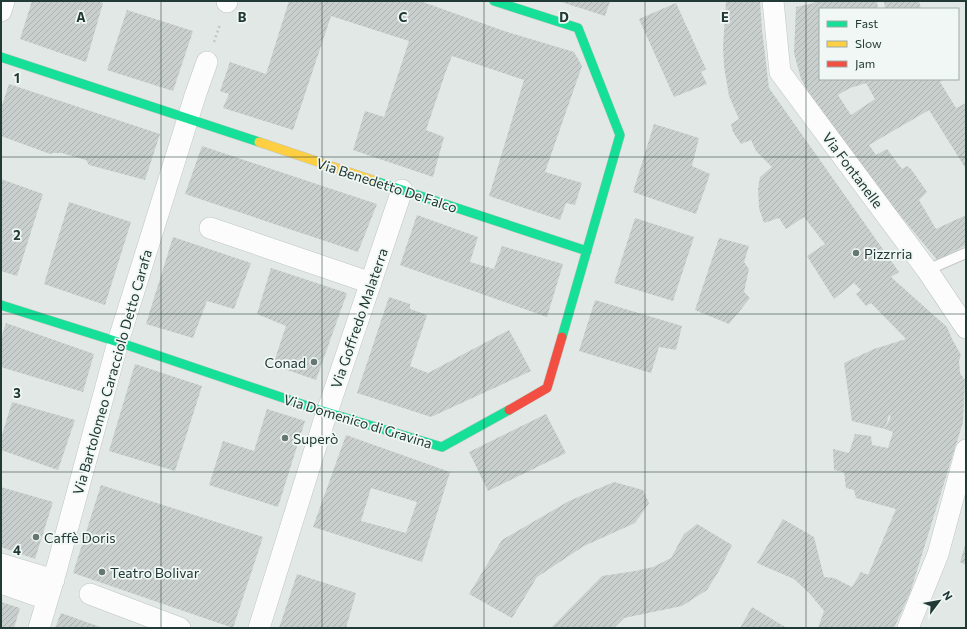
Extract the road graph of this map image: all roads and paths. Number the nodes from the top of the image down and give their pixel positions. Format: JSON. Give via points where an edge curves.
{"nodes":[{"id":1,"x":4,"y":1,"type":"edge"},
{"id":2,"x":494,"y":1,"type":"edge"},
{"id":3,"x":773,"y":1,"type":"edge"},
{"id":4,"x":227,"y":2,"type":"edge"},
{"id":5,"x":1,"y":11,"type":"edge"},
{"id":6,"x":1,"y":57,"type":"edge"},
{"id":7,"x":207,"y":62,"type":"joint"},
{"id":8,"x":188,"y":118,"type":"junction"},
{"id":9,"x":402,"y":190,"type":"junction"},
{"id":10,"x":210,"y":228,"type":"dead end"},
{"id":11,"x":587,"y":251,"type":"junction"},
{"id":12,"x":966,"y":253,"type":"edge"},
{"id":13,"x":928,"y":270,"type":"junction"},
{"id":14,"x":371,"y":283,"type":"junction"},
{"id":15,"x":1,"y":305,"type":"edge"},
{"id":16,"x":966,"y":328,"type":"edge"},
{"id":17,"x":118,"y":342,"type":"junction"},
{"id":18,"x":326,"y":412,"type":"junction"},
{"id":19,"x":966,"y":450,"type":"edge"},
{"id":20,"x":1,"y":564,"type":"edge"},
{"id":21,"x":1,"y":583,"type":"edge"},
{"id":22,"x":51,"y":590,"type":"junction"},
{"id":23,"x":90,"y":594,"type":"dead end"},
{"id":24,"x":39,"y":628,"type":"edge"},
{"id":25,"x":180,"y":628,"type":"edge"},
{"id":26,"x":258,"y":628,"type":"edge"},
{"id":27,"x":908,"y":628,"type":"edge"}],
"edges":[{"from":1,"to":5,"type":"street"},
{"from":2,"to":11,"type":"street","name":"Via Domenico di Gravina","via":[[578,28],[620,135]]},
{"from":3,"to":13,"type":"street","name":"Via Fontanelle","via":[[780,72]]},
{"from":4,"to":7,"type":"path"},
{"from":6,"to":8,"type":"street","name":"Via Benedetto De Falco"},
{"from":7,"to":8,"type":"street","name":"Via Bartolomeo Caracciolo Detto Carafa"},
{"from":8,"to":9,"type":"street","name":"Via Benedetto De Falco"},
{"from":8,"to":17,"type":"street","name":"Via Bartolomeo Caracciolo Detto Carafa"},
{"from":9,"to":11,"type":"street","name":"Via Benedetto De Falco"},
{"from":9,"to":14,"type":"street","name":"Via Goffredo Malaterra"},
{"from":10,"to":14,"type":"street"},
{"from":11,"to":18,"type":"street","name":"Via Domenico di Gravina","via":[[547,388],[442,447]]},
{"from":12,"to":13,"type":"lane"},
{"from":13,"to":16,"type":"street","name":"Via Fontanelle"},
{"from":14,"to":18,"type":"street","name":"Via Goffredo Malaterra"},
{"from":15,"to":17,"type":"street","name":"Via Domenico di Gravina"},
{"from":17,"to":18,"type":"street","name":"Via Domenico di Gravina"},
{"from":17,"to":22,"type":"street","name":"Via Bartolomeo Caracciolo Detto Carafa"},
{"from":18,"to":26,"type":"street","name":"Via Goffredo Malaterra"},
{"from":19,"to":27,"type":"street","via":[[938,554]]},
{"from":20,"to":22,"type":"street"},
{"from":21,"to":22,"type":"street"},
{"from":22,"to":24,"type":"street","name":"Via Bartolomeo Caracciolo Detto Carafa"},
{"from":23,"to":25,"type":"street"}]}
